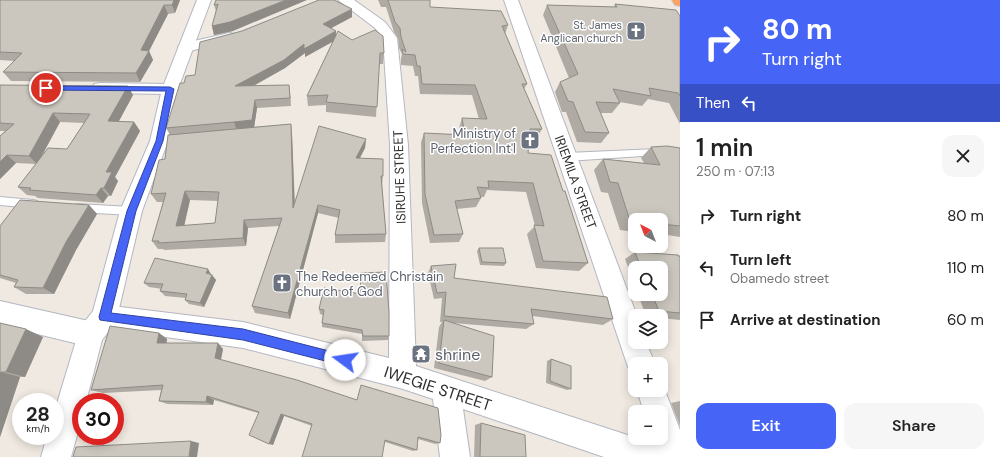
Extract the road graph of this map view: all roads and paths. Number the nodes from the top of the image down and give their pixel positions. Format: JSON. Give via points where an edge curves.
{"nodes":[{"id":1,"x":204,"y":0,"type":"edge"},
{"id":2,"x":345,"y":0,"type":"edge"},
{"id":3,"x":511,"y":0,"type":"edge"},
{"id":4,"x":245,"y":32,"type":"edge"},
{"id":5,"x":186,"y":47,"type":"junction"},
{"id":6,"x":85,"y":88,"type":"edge"},
{"id":7,"x":170,"y":89,"type":"junction"},
{"id":8,"x":680,"y":155,"type":"edge"},
{"id":9,"x":567,"y":157,"type":"junction"},
{"id":10,"x":0,"y":201,"type":"edge"},
{"id":11,"x":47,"y":205,"type":"edge"},
{"id":12,"x":70,"y":207,"type":"edge"},
{"id":13,"x":131,"y":211,"type":"junction"},
{"id":14,"x":0,"y":313,"type":"edge"},
{"id":15,"x":98,"y":325,"type":"junction"},
{"id":16,"x":638,"y":357,"type":"edge"},
{"id":17,"x":403,"y":375,"type":"junction"},
{"id":18,"x":446,"y":389,"type":"junction"},
{"id":19,"x":668,"y":438,"type":"edge"},
{"id":20,"x":56,"y":457,"type":"edge"},
{"id":21,"x":455,"y":457,"type":"edge"},
{"id":22,"x":649,"y":457,"type":"edge"},
{"id":23,"x":675,"y":457,"type":"edge"}],
"edges":[{"from":1,"to":5,"type":"street"},
{"from":2,"to":17,"type":"street","name":"ISIRUHE STREET","via":[[380,25],[390,38],[399,145]]},
{"from":3,"to":9,"type":"street","name":"IRIEMILA STREET"},
{"from":4,"to":5,"type":"street"},
{"from":5,"to":7,"type":"street"},
{"from":6,"to":7,"type":"street"},
{"from":7,"to":13,"type":"street","via":[[163,141]]},
{"from":8,"to":9,"type":"lane","via":[[657,152]]},
{"from":9,"to":16,"type":"street","name":"IRIEMILA STREET"},
{"from":10,"to":11,"type":"lane"},
{"from":12,"to":13,"type":"lane"},
{"from":13,"to":15,"type":"street"},
{"from":14,"to":15,"type":"street","name":"IWEGIE STREET"},
{"from":15,"to":17,"type":"street","name":"IWEGIE STREET","via":[[243,335]]},
{"from":15,"to":20,"type":"street"},
{"from":17,"to":18,"type":"street","name":"IWEGIE STREET"},
{"from":18,"to":21,"type":"street"},
{"from":18,"to":22,"type":"street","name":"IWEGIE STREET"},
{"from":19,"to":23,"type":"street"}]}
